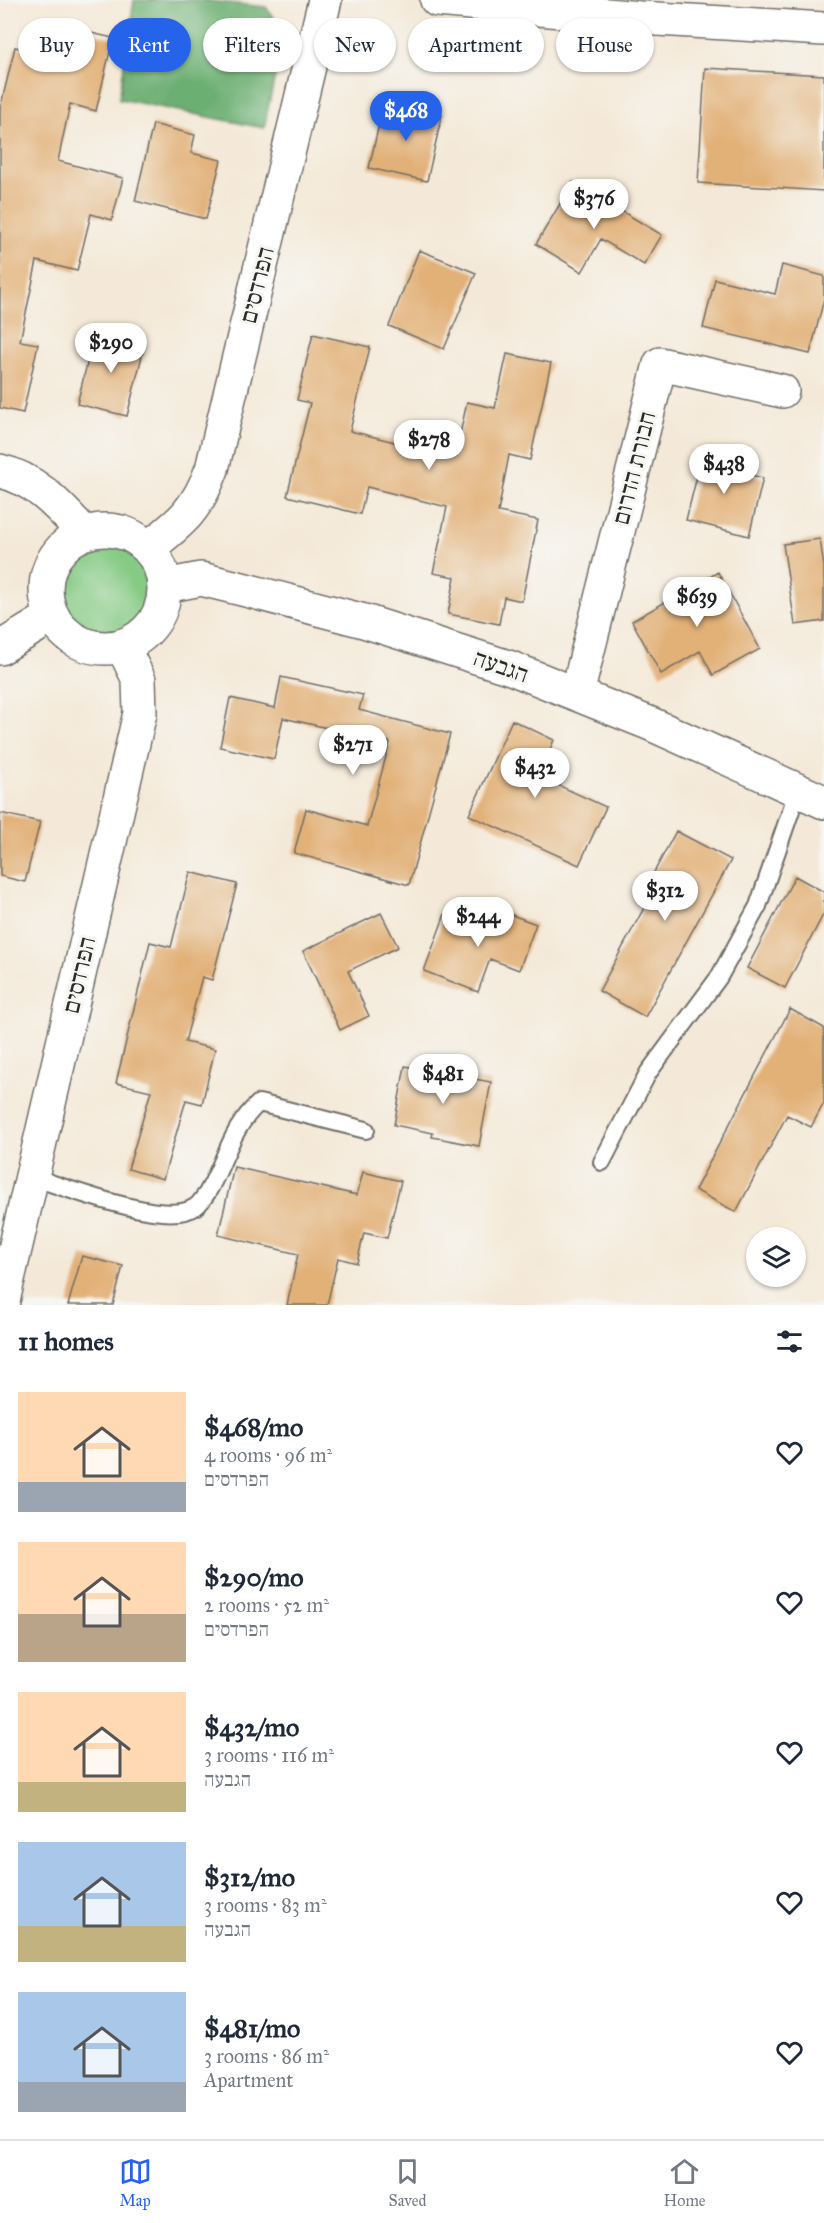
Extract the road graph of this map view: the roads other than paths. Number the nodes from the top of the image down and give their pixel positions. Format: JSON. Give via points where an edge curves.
{"nodes":[{"id":1,"x":325,"y":0,"type":"edge"},
{"id":2,"x":437,"y":0,"type":"edge"},
{"id":3,"x":824,"y":30,"type":"edge"},
{"id":4,"x":782,"y":391,"type":"dead end"},
{"id":5,"x":0,"y":471,"type":"edge"},
{"id":6,"x":84,"y":533,"type":"junction"},
{"id":7,"x":148,"y":548,"type":"junction"},
{"id":8,"x":165,"y":586,"type":"junction"},
{"id":9,"x":51,"y":617,"type":"junction"},
{"id":10,"x":123,"y":647,"type":"junction"},
{"id":11,"x":0,"y":648,"type":"edge"},
{"id":12,"x":577,"y":694,"type":"junction"},
{"id":13,"x":811,"y":796,"type":"edge"},
{"id":14,"x":366,"y":1130,"type":"dead end"},
{"id":15,"x":602,"y":1162,"type":"dead end"},
{"id":16,"x":32,"y":1177,"type":"junction"},
{"id":17,"x":2,"y":1305,"type":"edge"}],
"edges":[{"from":1,"to":7,"type":"street","name":"הפרדסים","via":[[212,469],[202,497],[182,523]]},
{"from":2,"to":3,"type":"street"},
{"from":4,"to":12,"type":"street","name":"חבורת הדרום","via":[[660,364]]},
{"from":5,"to":6,"type":"street","via":[[42,490]]},
{"from":6,"to":7,"type":"street","via":[[112,529],[132,536]]},
{"from":6,"to":9,"type":"street","via":[[52,559],[46,579]]},
{"from":7,"to":8,"type":"street","via":[[160,566]]},
{"from":8,"to":10,"type":"street","via":[[156,621],[141,637]]},
{"from":8,"to":12,"type":"street","name":"הגבעה","via":[[201,579],[264,594],[364,621],[511,668]]},
{"from":9,"to":10,"type":"street","via":[[64,634],[81,645],[102,650]]},
{"from":9,"to":11,"type":"street"},
{"from":10,"to":16,"type":"street","name":"הפרדסים","via":[[139,680],[140,713]]},
{"from":12,"to":13,"type":"street","name":"הגבעה"},
{"from":13,"to":15,"type":"lane","via":[[719,977],[648,1073]]},
{"from":14,"to":16,"type":"lane","via":[[259,1103],[245,1114],[207,1193],[195,1208],[171,1214],[143,1211]]},
{"from":16,"to":17,"type":"street","name":"הפרדסים"}]}
